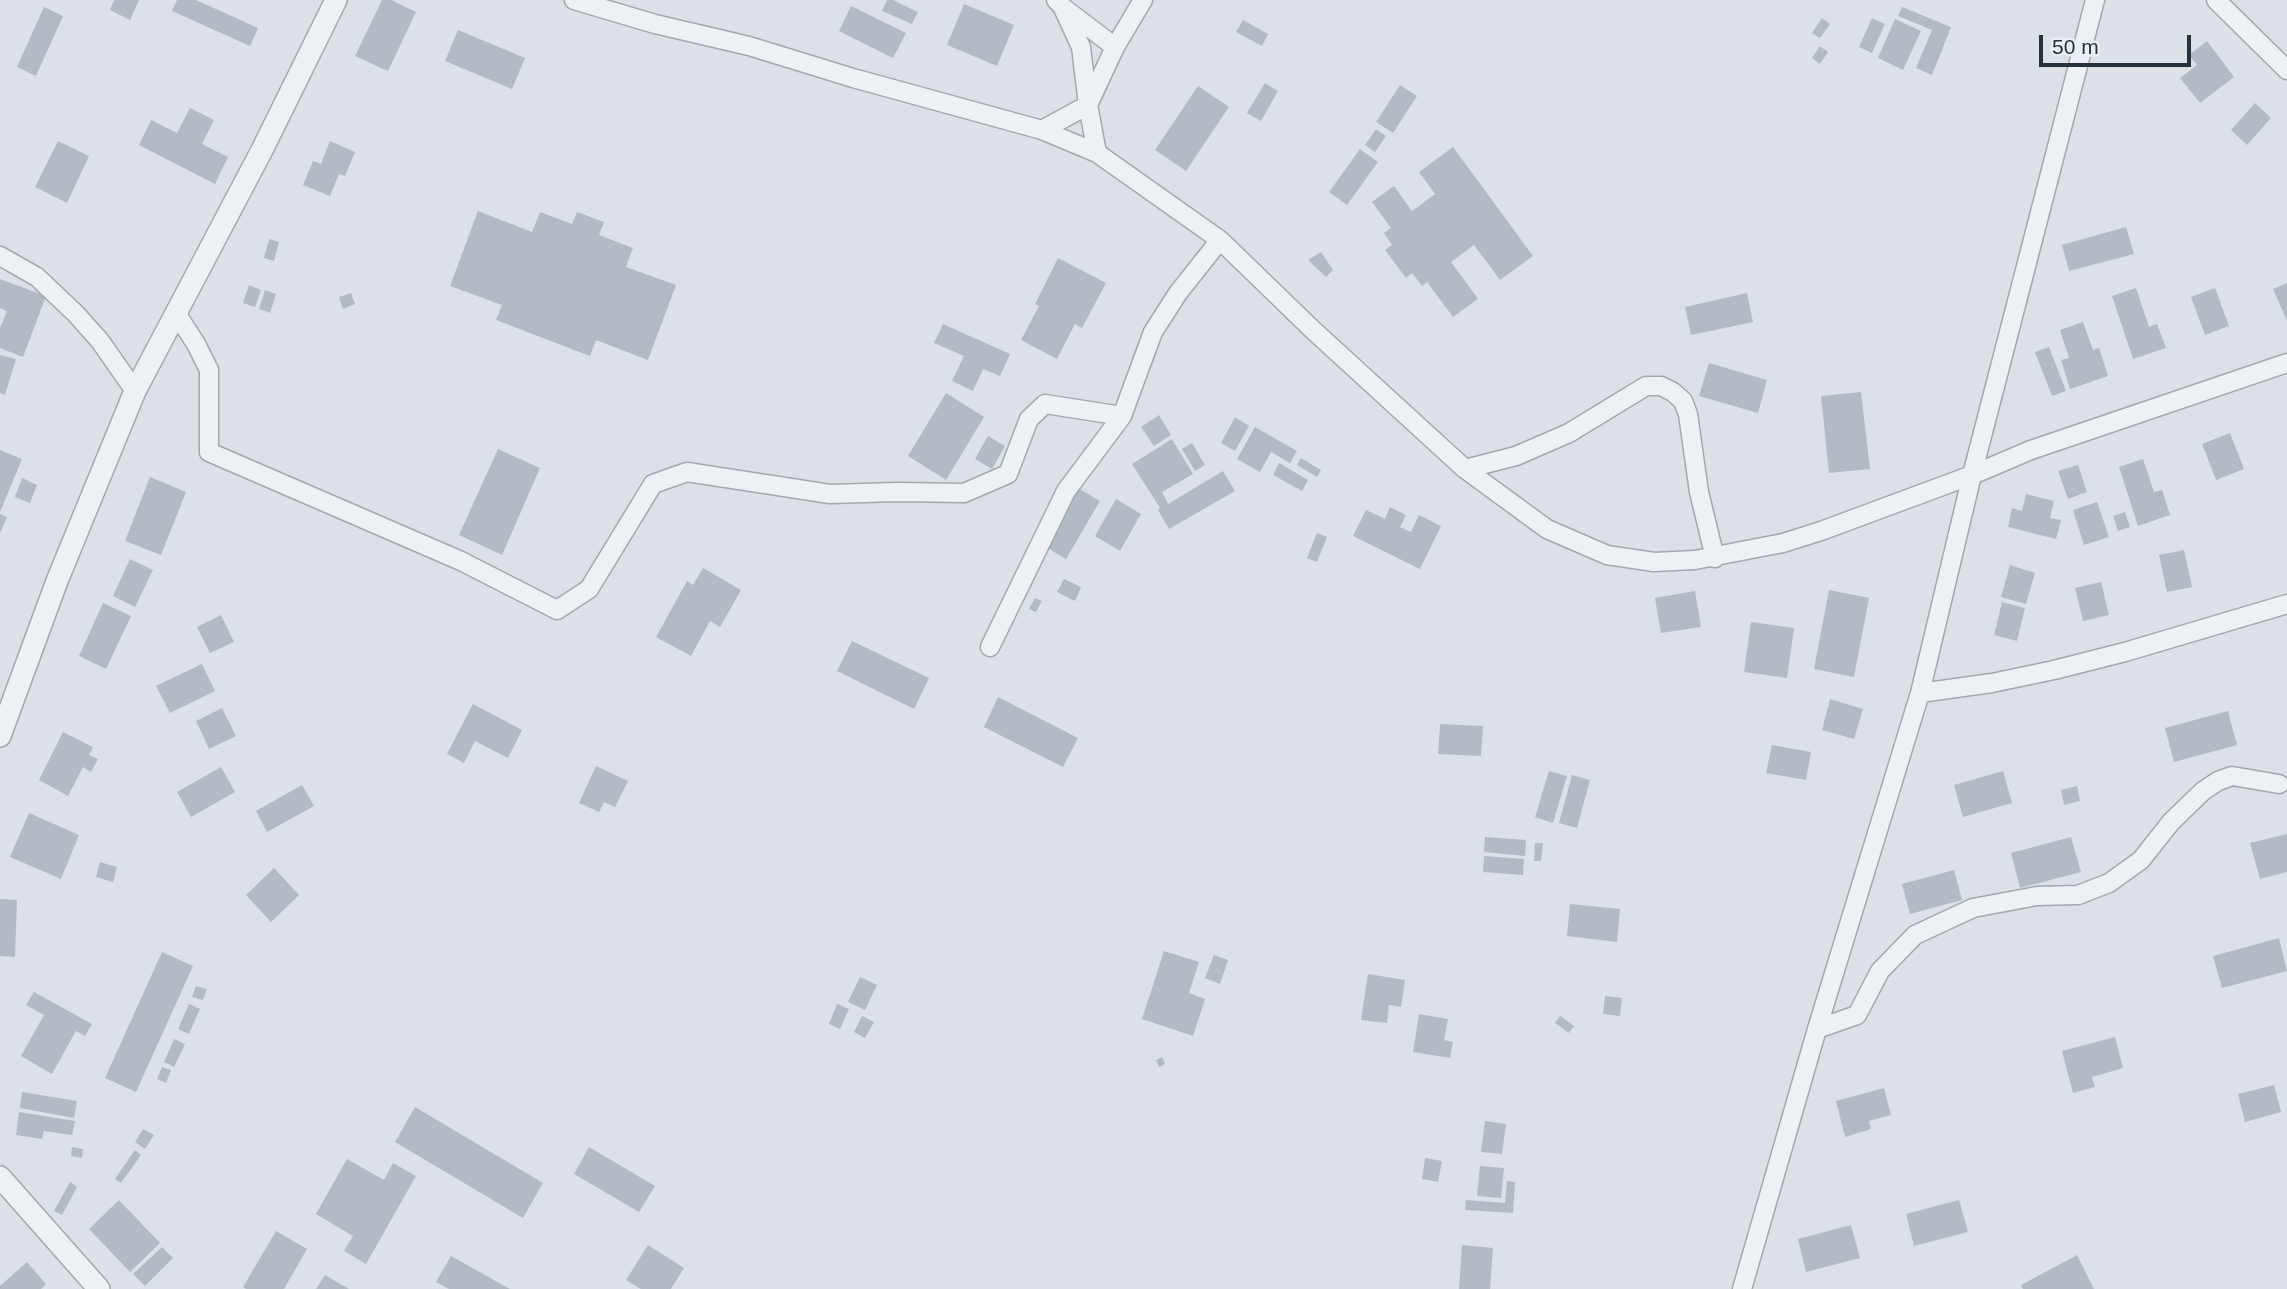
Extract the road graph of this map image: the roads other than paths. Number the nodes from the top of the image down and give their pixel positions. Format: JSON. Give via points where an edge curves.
{"nodes":[{"id":1,"x":336,"y":0,"type":"edge"},
{"id":2,"x":574,"y":0,"type":"edge"},
{"id":3,"x":1143,"y":0,"type":"edge"},
{"id":4,"x":2095,"y":0,"type":"edge"},
{"id":5,"x":2216,"y":0,"type":"edge"},
{"id":6,"x":1059,"y":3,"type":"edge"},
{"id":7,"x":1115,"y":47,"type":"junction"},
{"id":8,"x":2287,"y":70,"type":"edge"},
{"id":9,"x":1088,"y":105,"type":"junction"},
{"id":10,"x":1042,"y":130,"type":"junction"},
{"id":11,"x":1097,"y":153,"type":"junction"},
{"id":12,"x":1220,"y":240,"type":"junction"},
{"id":13,"x":0,"y":256,"type":"edge"},
{"id":14,"x":176,"y":313,"type":"junction"},
{"id":15,"x":2287,"y":363,"type":"edge"},
{"id":16,"x":135,"y":391,"type":"junction"},
{"id":17,"x":1122,"y":416,"type":"junction"},
{"id":18,"x":1465,"y":470,"type":"junction"},
{"id":19,"x":1972,"y":475,"type":"junction"},
{"id":20,"x":1715,"y":558,"type":"junction"},
{"id":21,"x":2287,"y":604,"type":"edge"},
{"id":22,"x":990,"y":647,"type":"dead end"},
{"id":23,"x":1920,"y":693,"type":"junction"},
{"id":24,"x":0,"y":736,"type":"edge"},
{"id":25,"x":2280,"y":784,"type":"dead end"},
{"id":26,"x":1817,"y":1029,"type":"junction"},
{"id":27,"x":0,"y":1177,"type":"edge"},
{"id":28,"x":99,"y":1289,"type":"edge"},
{"id":29,"x":1742,"y":1289,"type":"edge"}],
"edges":[{"from":1,"to":14,"type":"street"},
{"from":2,"to":10,"type":"street"},
{"from":3,"to":7,"type":"street"},
{"from":4,"to":19,"type":"street"},
{"from":5,"to":8,"type":"street"},
{"from":6,"to":7,"type":"street"},
{"from":6,"to":9,"type":"street","via":[[1081,47]]},
{"from":7,"to":9,"type":"street"},
{"from":9,"to":10,"type":"street"},
{"from":9,"to":11,"type":"street"},
{"from":10,"to":11,"type":"street"},
{"from":11,"to":12,"type":"street"},
{"from":12,"to":17,"type":"street","via":[[1153,332]]},
{"from":12,"to":18,"type":"street"},
{"from":13,"to":16,"type":"street","via":[[37,277],[76,314]]},
{"from":14,"to":16,"type":"street"},
{"from":14,"to":17,"type":"street","via":[[209,370],[209,452],[461,561],[557,610],[589,590],[653,484],[687,472],[830,494],[964,493],[1008,474],[1029,419],[1045,404]]},
{"from":15,"to":19,"type":"street","via":[[2031,450]]},
{"from":16,"to":24,"type":"street"},
{"from":17,"to":22,"type":"street","via":[[1066,491]]},
{"from":18,"to":20,"type":"street","via":[[1547,529],[1607,555],[1654,562]]},
{"from":18,"to":20,"type":"street","via":[[1516,456],[1569,433],[1646,386],[1661,386],[1683,401],[1688,414],[1699,492]]},
{"from":19,"to":20,"type":"street","via":[[1821,531]]},
{"from":19,"to":23,"type":"street"},
{"from":21,"to":23,"type":"street","via":[[2054,670]]},
{"from":23,"to":26,"type":"street"},
{"from":25,"to":26,"type":"street","via":[[2232,776],[2218,781],[2171,822],[2141,860],[2109,883],[2078,895],[2037,896],[1973,908],[1915,935],[1880,971],[1857,1015]]},
{"from":26,"to":29,"type":"street"},
{"from":27,"to":28,"type":"street"}]}
